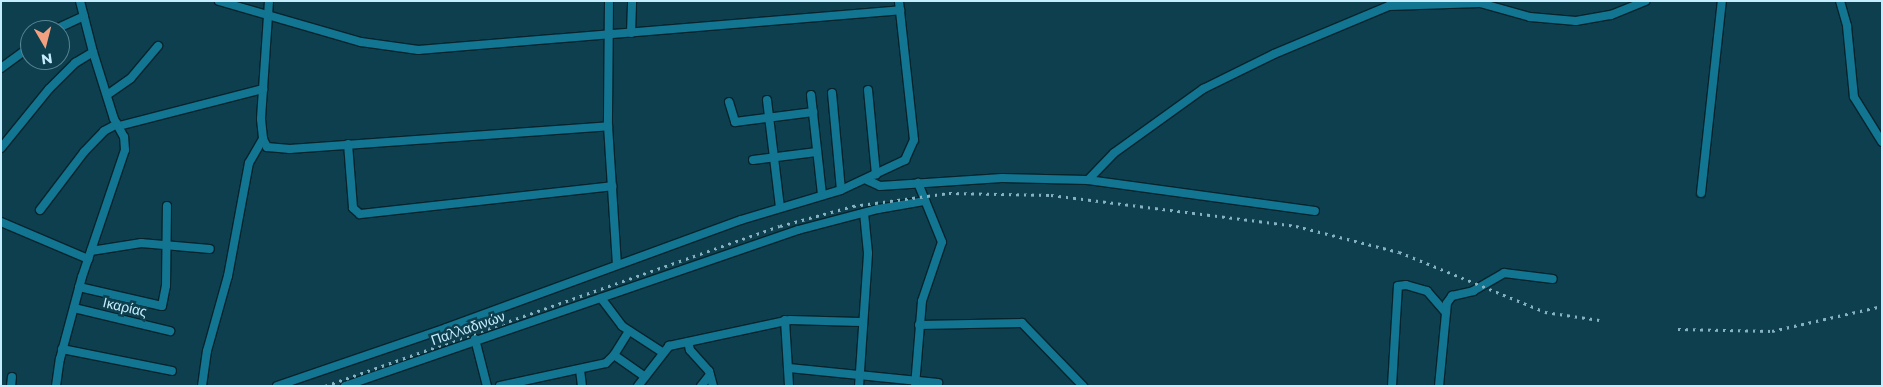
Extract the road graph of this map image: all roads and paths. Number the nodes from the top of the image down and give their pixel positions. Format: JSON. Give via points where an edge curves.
{"nodes":[{"id":1,"x":80,"y":1,"type":"edge"},
{"id":2,"x":219,"y":1,"type":"edge"},
{"id":3,"x":270,"y":1,"type":"edge"},
{"id":4,"x":609,"y":1,"type":"edge"},
{"id":5,"x":632,"y":1,"type":"edge"},
{"id":6,"x":899,"y":1,"type":"edge"},
{"id":7,"x":1644,"y":1,"type":"edge"},
{"id":8,"x":1722,"y":1,"type":"edge"},
{"id":9,"x":1840,"y":1,"type":"edge"},
{"id":10,"x":900,"y":10,"type":"junction"},
{"id":11,"x":84,"y":16,"type":"junction"},
{"id":12,"x":270,"y":16,"type":"junction"},
{"id":13,"x":70,"y":23,"type":"edge"},
{"id":14,"x":631,"y":33,"type":"junction"},
{"id":15,"x":609,"y":35,"type":"junction"},
{"id":16,"x":158,"y":46,"type":"dead end"},
{"id":17,"x":93,"y":52,"type":"junction"},
{"id":18,"x":20,"y":54,"type":"edge"},
{"id":19,"x":1,"y":68,"type":"edge"},
{"id":20,"x":263,"y":89,"type":"junction"},
{"id":21,"x":868,"y":90,"type":"dead end"},
{"id":22,"x":832,"y":93,"type":"dead end"},
{"id":23,"x":811,"y":95,"type":"dead end"},
{"id":24,"x":107,"y":96,"type":"junction"},
{"id":25,"x":767,"y":100,"type":"dead end"},
{"id":26,"x":729,"y":102,"type":"dead end"},
{"id":27,"x":813,"y":112,"type":"junction"},
{"id":28,"x":769,"y":118,"type":"junction"},
{"id":29,"x":118,"y":125,"type":"junction"},
{"id":30,"x":608,"y":126,"type":"junction"},
{"id":31,"x":263,"y":139,"type":"junction"},
{"id":32,"x":1882,"y":142,"type":"edge"},
{"id":33,"x":348,"y":144,"type":"junction"},
{"id":34,"x":1,"y":148,"type":"edge"},
{"id":35,"x":817,"y":152,"type":"junction"},
{"id":36,"x":774,"y":158,"type":"junction"},
{"id":37,"x":753,"y":160,"type":"dead end"},
{"id":38,"x":876,"y":175,"type":"junction"},
{"id":39,"x":867,"y":180,"type":"junction"},
{"id":40,"x":1088,"y":180,"type":"junction"},
{"id":41,"x":918,"y":183,"type":"junction"},
{"id":42,"x":612,"y":186,"type":"junction"},
{"id":43,"x":841,"y":190,"type":"junction"},
{"id":44,"x":1700,"y":193,"type":"dead end"},
{"id":45,"x":822,"y":195,"type":"junction"},
{"id":46,"x":925,"y":201,"type":"junction"},
{"id":47,"x":167,"y":206,"type":"dead end"},
{"id":48,"x":780,"y":207,"type":"junction"},
{"id":49,"x":40,"y":210,"type":"dead end"},
{"id":50,"x":1315,"y":211,"type":"dead end"},
{"id":51,"x":864,"y":213,"type":"junction"},
{"id":52,"x":1,"y":222,"type":"edge"},
{"id":53,"x":167,"y":246,"type":"junction"},
{"id":54,"x":210,"y":249,"type":"dead end"},
{"id":55,"x":90,"y":255,"type":"junction"},
{"id":56,"x":617,"y":265,"type":"junction"},
{"id":57,"x":1553,"y":279,"type":"dead end"},
{"id":58,"x":79,"y":287,"type":"junction"},
{"id":59,"x":601,"y":298,"type":"junction"},
{"id":60,"x":74,"y":308,"type":"junction"},
{"id":61,"x":1446,"y":313,"type":"junction"},
{"id":62,"x":785,"y":320,"type":"junction"},
{"id":63,"x":863,"y":322,"type":"junction"},
{"id":64,"x":919,"y":325,"type":"junction"},
{"id":65,"x":170,"y":331,"type":"dead end"},
{"id":66,"x":629,"y":331,"type":"junction"},
{"id":67,"x":475,"y":339,"type":"junction"},
{"id":68,"x":688,"y":342,"type":"junction"},
{"id":69,"x":62,"y":349,"type":"junction"},
{"id":70,"x":662,"y":352,"type":"junction"},
{"id":71,"x":614,"y":354,"type":"junction"},
{"id":72,"x":789,"y":368,"type":"junction"},
{"id":73,"x":580,"y":370,"type":"junction"},
{"id":74,"x":172,"y":371,"type":"dead end"},
{"id":75,"x":710,"y":375,"type":"junction"},
{"id":76,"x":644,"y":376,"type":"junction"},
{"id":77,"x":860,"y":376,"type":"junction"},
{"id":78,"x":12,"y":377,"type":"dead end"},
{"id":79,"x":528,"y":383,"type":"edge"},
{"id":80,"x":915,"y":383,"type":"edge"},
{"id":81,"x":938,"y":383,"type":"dead end"},
{"id":82,"x":11,"y":386,"type":"edge"},
{"id":83,"x":56,"y":386,"type":"edge"},
{"id":84,"x":202,"y":386,"type":"edge"},
{"id":85,"x":277,"y":386,"type":"edge"},
{"id":86,"x":345,"y":386,"type":"edge"},
{"id":87,"x":487,"y":386,"type":"edge"},
{"id":88,"x":500,"y":386,"type":"edge"},
{"id":89,"x":582,"y":386,"type":"edge"},
{"id":90,"x":638,"y":386,"type":"edge"},
{"id":91,"x":701,"y":386,"type":"edge"},
{"id":92,"x":714,"y":386,"type":"edge"},
{"id":93,"x":789,"y":386,"type":"edge"},
{"id":94,"x":859,"y":386,"type":"edge"},
{"id":95,"x":1083,"y":386,"type":"edge"},
{"id":96,"x":1392,"y":386,"type":"edge"},
{"id":97,"x":1439,"y":386,"type":"edge"}],
"edges":[{"from":1,"to":11,"type":"street"},
{"from":2,"to":12,"type":"street"},
{"from":3,"to":12,"type":"street"},
{"from":4,"to":15,"type":"street"},
{"from":5,"to":14,"type":"street"},
{"from":6,"to":10,"type":"street"},
{"from":7,"to":40,"type":"street","via":[[1610,15],[1576,21],[1530,17],[1480,3],[1389,6],[1267,57],[1203,89],[1114,153]]},
{"from":8,"to":44,"type":"street"},
{"from":9,"to":32,"type":"street","via":[[1847,26],[1854,97]]},
{"from":10,"to":14,"type":"street"},
{"from":10,"to":38,"type":"street","via":[[914,140],[905,160]]},
{"from":11,"to":13,"type":"street"},
{"from":11,"to":17,"type":"street"},
{"from":12,"to":15,"type":"street","via":[[361,42],[413,50]]},
{"from":12,"to":20,"type":"street"},
{"from":14,"to":15,"type":"street"},
{"from":15,"to":30,"type":"street"},
{"from":16,"to":24,"type":"street","via":[[125,84]]},
{"from":17,"to":24,"type":"street"},
{"from":17,"to":34,"type":"street","via":[[75,63],[49,89]]},
{"from":18,"to":19,"type":"street"},
{"from":20,"to":29,"type":"street"},
{"from":20,"to":31,"type":"street"},
{"from":21,"to":38,"type":"street"},
{"from":22,"to":43,"type":"street"},
{"from":23,"to":27,"type":"street"},
{"from":24,"to":29,"type":"street"},
{"from":25,"to":28,"type":"street"},
{"from":26,"to":28,"type":"street","via":[[735,122]]},
{"from":27,"to":28,"type":"street"},
{"from":27,"to":35,"type":"street"},
{"from":28,"to":36,"type":"street"},
{"from":29,"to":49,"type":"street","via":[[104,131],[84,152]]},
{"from":29,"to":55,"type":"street","via":[[125,142],[123,161]]},
{"from":30,"to":33,"type":"street"},
{"from":30,"to":42,"type":"street"},
{"from":31,"to":33,"type":"street","via":[[274,148]]},
{"from":31,"to":84,"type":"street","via":[[249,163],[228,276],[206,356]]},
{"from":33,"to":42,"type":"street","via":[[353,208],[360,214]]},
{"from":35,"to":36,"type":"street"},
{"from":35,"to":45,"type":"street"},
{"from":36,"to":37,"type":"street"},
{"from":36,"to":48,"type":"street"},
{"from":38,"to":39,"type":"street"},
{"from":39,"to":41,"type":"street","via":[[880,186]]},
{"from":39,"to":43,"type":"street"},
{"from":40,"to":41,"type":"street","via":[[1002,178]]},
{"from":40,"to":50,"type":"street"},
{"from":41,"to":46,"type":"street"},
{"from":42,"to":56,"type":"street"},
{"from":43,"to":45,"type":"street"},
{"from":45,"to":48,"type":"street"},
{"from":46,"to":51,"type":"street","name":"Παλλαδινών"},
{"from":46,"to":64,"type":"street","via":[[942,242],[925,288]]},
{"from":47,"to":53,"type":"street"},
{"from":48,"to":56,"type":"street"},
{"from":51,"to":59,"type":"street","name":"Παλλαδινών","via":[[798,230]]},
{"from":51,"to":63,"type":"street","via":[[868,253]]},
{"from":52,"to":55,"type":"street"},
{"from":53,"to":54,"type":"street"},
{"from":53,"to":55,"type":"street","via":[[138,243]]},
{"from":53,"to":58,"type":"street","via":[[162,306]]},
{"from":55,"to":58,"type":"street"},
{"from":56,"to":85,"type":"street"},
{"from":57,"to":61,"type":"street","via":[[1504,272],[1474,291],[1452,296]]},
{"from":58,"to":60,"type":"street"},
{"from":59,"to":66,"type":"street","via":[[613,317]]},
{"from":59,"to":67,"type":"street","name":"Παλλαδινών"},
{"from":60,"to":65,"type":"street","name":"Ικαρίας"},
{"from":60,"to":69,"type":"street"},
{"from":61,"to":96,"type":"street","via":[[1427,290],[1406,284],[1398,286]]},
{"from":61,"to":97,"type":"street"},
{"from":62,"to":63,"type":"street"},
{"from":62,"to":68,"type":"street"},
{"from":62,"to":72,"type":"street"},
{"from":63,"to":77,"type":"street"},
{"from":64,"to":80,"type":"street"},
{"from":64,"to":95,"type":"street","via":[[1022,323]]},
{"from":66,"to":70,"type":"street"},
{"from":66,"to":71,"type":"street"},
{"from":67,"to":86,"type":"street","name":"Παλλαδινών"},
{"from":67,"to":87,"type":"street"},
{"from":68,"to":70,"type":"street","via":[[668,346]]},
{"from":68,"to":75,"type":"street","via":[[690,350]]},
{"from":69,"to":74,"type":"street"},
{"from":69,"to":83,"type":"street"},
{"from":70,"to":76,"type":"street"},
{"from":71,"to":73,"type":"street","via":[[607,362]]},
{"from":71,"to":76,"type":"street"},
{"from":72,"to":77,"type":"street"},
{"from":72,"to":93,"type":"street"},
{"from":73,"to":79,"type":"street"},
{"from":73,"to":89,"type":"street"},
{"from":75,"to":91,"type":"street"},
{"from":75,"to":92,"type":"street"},
{"from":76,"to":90,"type":"street"},
{"from":77,"to":80,"type":"street"},
{"from":77,"to":94,"type":"street"},
{"from":78,"to":82,"type":"street"},
{"from":79,"to":88,"type":"street"},
{"from":80,"to":81,"type":"street"}]}
